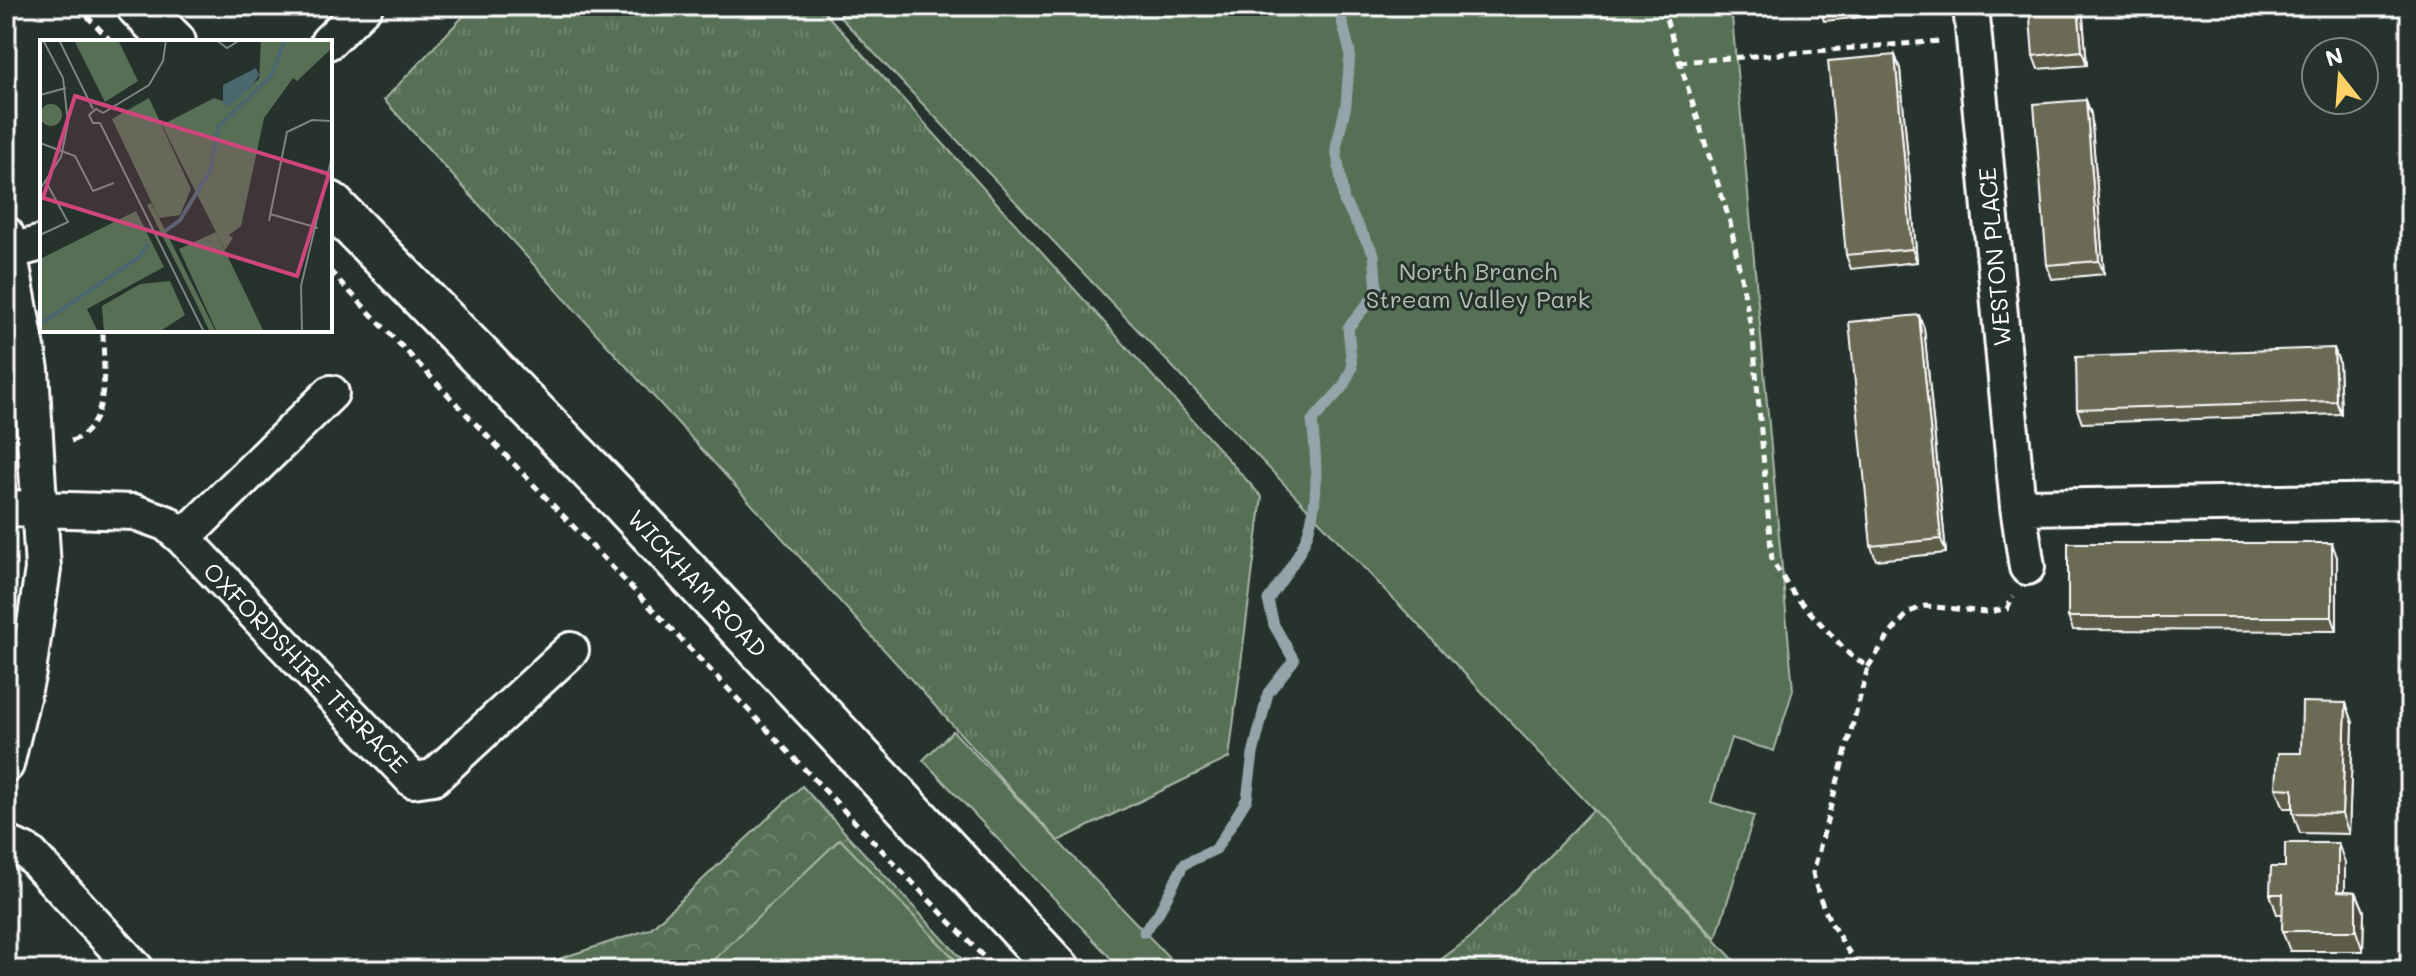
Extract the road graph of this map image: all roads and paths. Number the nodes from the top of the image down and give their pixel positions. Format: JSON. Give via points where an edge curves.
{"nodes":[{"id":1,"x":77,"y":6,"type":"edge"},
{"id":2,"x":138,"y":6,"type":"edge"},
{"id":3,"x":365,"y":6,"type":"edge"},
{"id":4,"x":1662,"y":6,"type":"edge"},
{"id":5,"x":1973,"y":22,"type":"edge"},
{"id":6,"x":110,"y":40,"type":"edge"},
{"id":7,"x":172,"y":40,"type":"edge"},
{"id":8,"x":330,"y":40,"type":"edge"},
{"id":9,"x":1679,"y":62,"type":"junction"},
{"id":10,"x":332,"y":205,"type":"edge"},
{"id":11,"x":20,"y":243,"type":"edge"},
{"id":12,"x":332,"y":273,"type":"edge"},
{"id":13,"x":103,"y":332,"type":"edge"},
{"id":14,"x":331,"y":393,"type":"dead end"},
{"id":15,"x":35,"y":444,"type":"junction"},
{"id":16,"x":2410,"y":501,"type":"edge"},
{"id":17,"x":2018,"y":507,"type":"junction"},
{"id":18,"x":23,"y":508,"type":"edge"},
{"id":19,"x":183,"y":538,"type":"junction"},
{"id":20,"x":2027,"y":567,"type":"joint"},
{"id":21,"x":571,"y":650,"type":"dead end"},
{"id":22,"x":1868,"y":667,"type":"junction"},
{"id":23,"x":6,"y":765,"type":"edge"},
{"id":24,"x":6,"y":843,"type":"edge"},
{"id":25,"x":137,"y":970,"type":"edge"},
{"id":26,"x":996,"y":970,"type":"edge"},
{"id":27,"x":1059,"y":970,"type":"edge"},
{"id":28,"x":1861,"y":970,"type":"edge"}],
"edges":[{"from":1,"to":6,"type":"path"},
{"from":2,"to":7,"type":"street"},
{"from":3,"to":8,"type":"street"},
{"from":4,"to":9,"type":"path"},
{"from":5,"to":9,"type":"path"},
{"from":5,"to":17,"type":"street","name":"WESTON PLACE"},
{"from":9,"to":22,"type":"path","via":[[1730,222],[1753,337],[1772,561],[1796,597]]},
{"from":10,"to":27,"type":"street","name":"WICKHAM ROAD","via":[[621,501]]},
{"from":11,"to":15,"type":"street"},
{"from":12,"to":26,"type":"path"},
{"from":13,"to":15,"type":"path","via":[[99,408],[91,426],[80,438]]},
{"from":14,"to":19,"type":"street"},
{"from":15,"to":18,"type":"street"},
{"from":16,"to":17,"type":"street"},
{"from":17,"to":20,"type":"street","name":"WESTON PLACE"},
{"from":18,"to":19,"type":"street","name":"OXFORDSHIRE TERRACE","via":[[134,512],[166,523]]},
{"from":18,"to":23,"type":"street","via":[[43,569],[28,672]]},
{"from":19,"to":21,"type":"street","name":"OXFORDSHIRE TERRACE","via":[[413,780],[434,777]]},
{"from":20,"to":22,"type":"path","via":[[2007,609],[1925,606],[1909,612]]},
{"from":22,"to":28,"type":"path","via":[[1813,873],[1830,924]]},
{"from":24,"to":25,"type":"street","via":[[30,854]]}]}
